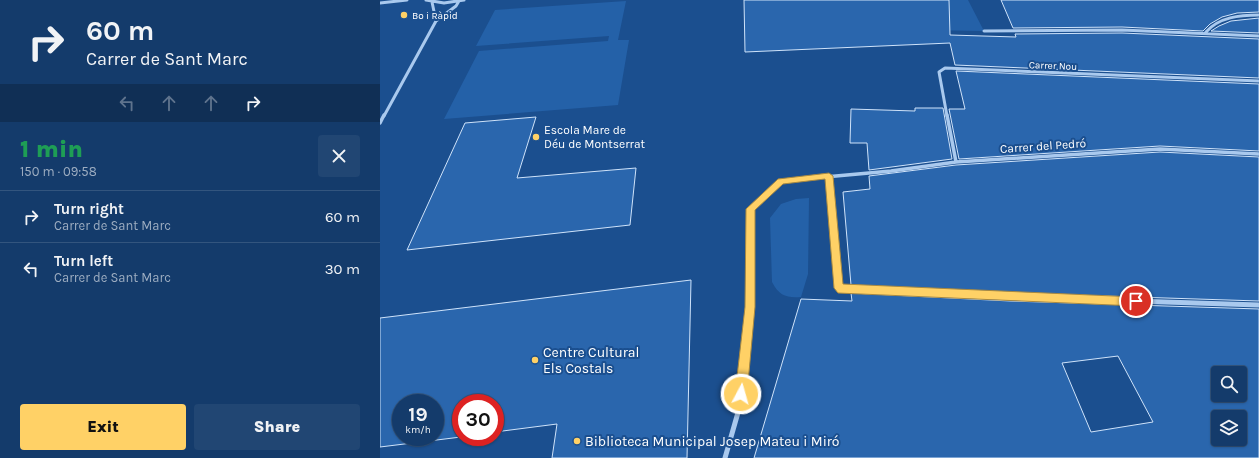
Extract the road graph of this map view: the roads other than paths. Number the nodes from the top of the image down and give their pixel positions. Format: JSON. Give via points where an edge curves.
{"nodes":[{"id":1,"x":407,"y":0,"type":"edge"},
{"id":2,"x":426,"y":0,"type":"edge"},
{"id":3,"x":464,"y":0,"type":"edge"},
{"id":4,"x":458,"y":1,"type":"junction"},
{"id":5,"x":432,"y":2,"type":"junction"},
{"id":6,"x":380,"y":3,"type":"edge"},
{"id":7,"x":1259,"y":15,"type":"edge"},
{"id":8,"x":436,"y":21,"type":"junction"},
{"id":9,"x":984,"y":31,"type":"dead end"},
{"id":10,"x":1206,"y":32,"type":"junction"},
{"id":11,"x":1259,"y":36,"type":"edge"},
{"id":12,"x":1259,"y":81,"type":"edge"},
{"id":13,"x":380,"y":123,"type":"edge"},
{"id":14,"x":1259,"y":154,"type":"edge"},
{"id":15,"x":956,"y":162,"type":"junction"},
{"id":16,"x":829,"y":176,"type":"junction"},
{"id":17,"x":1259,"y":305,"type":"edge"},
{"id":18,"x":725,"y":458,"type":"edge"}],
"edges":[{"from":1,"to":6,"type":"street"},
{"from":2,"to":5,"type":"street"},
{"from":3,"to":4,"type":"street"},
{"from":4,"to":5,"type":"street"},
{"from":4,"to":8,"type":"street","via":[[456,6]]},
{"from":5,"to":8,"type":"street"},
{"from":7,"to":10,"type":"street","via":[[1251,14],[1224,20]]},
{"from":8,"to":13,"type":"street"},
{"from":9,"to":10,"type":"street","via":[[1095,29]]},
{"from":10,"to":11,"type":"street"},
{"from":12,"to":15,"type":"street","name":"Carrer Nou","via":[[945,68],[939,72]]},
{"from":14,"to":15,"type":"street","name":"Carrer del Pedró","via":[[1160,149]]},
{"from":15,"to":16,"type":"street","name":"Carrer del Pedró"},
{"from":16,"to":17,"type":"street","via":[[838,288],[1010,297]]},
{"from":16,"to":18,"type":"street","name":"Carrer del Pedró","via":[[781,181],[751,209],[750,307],[739,409]]}]}
